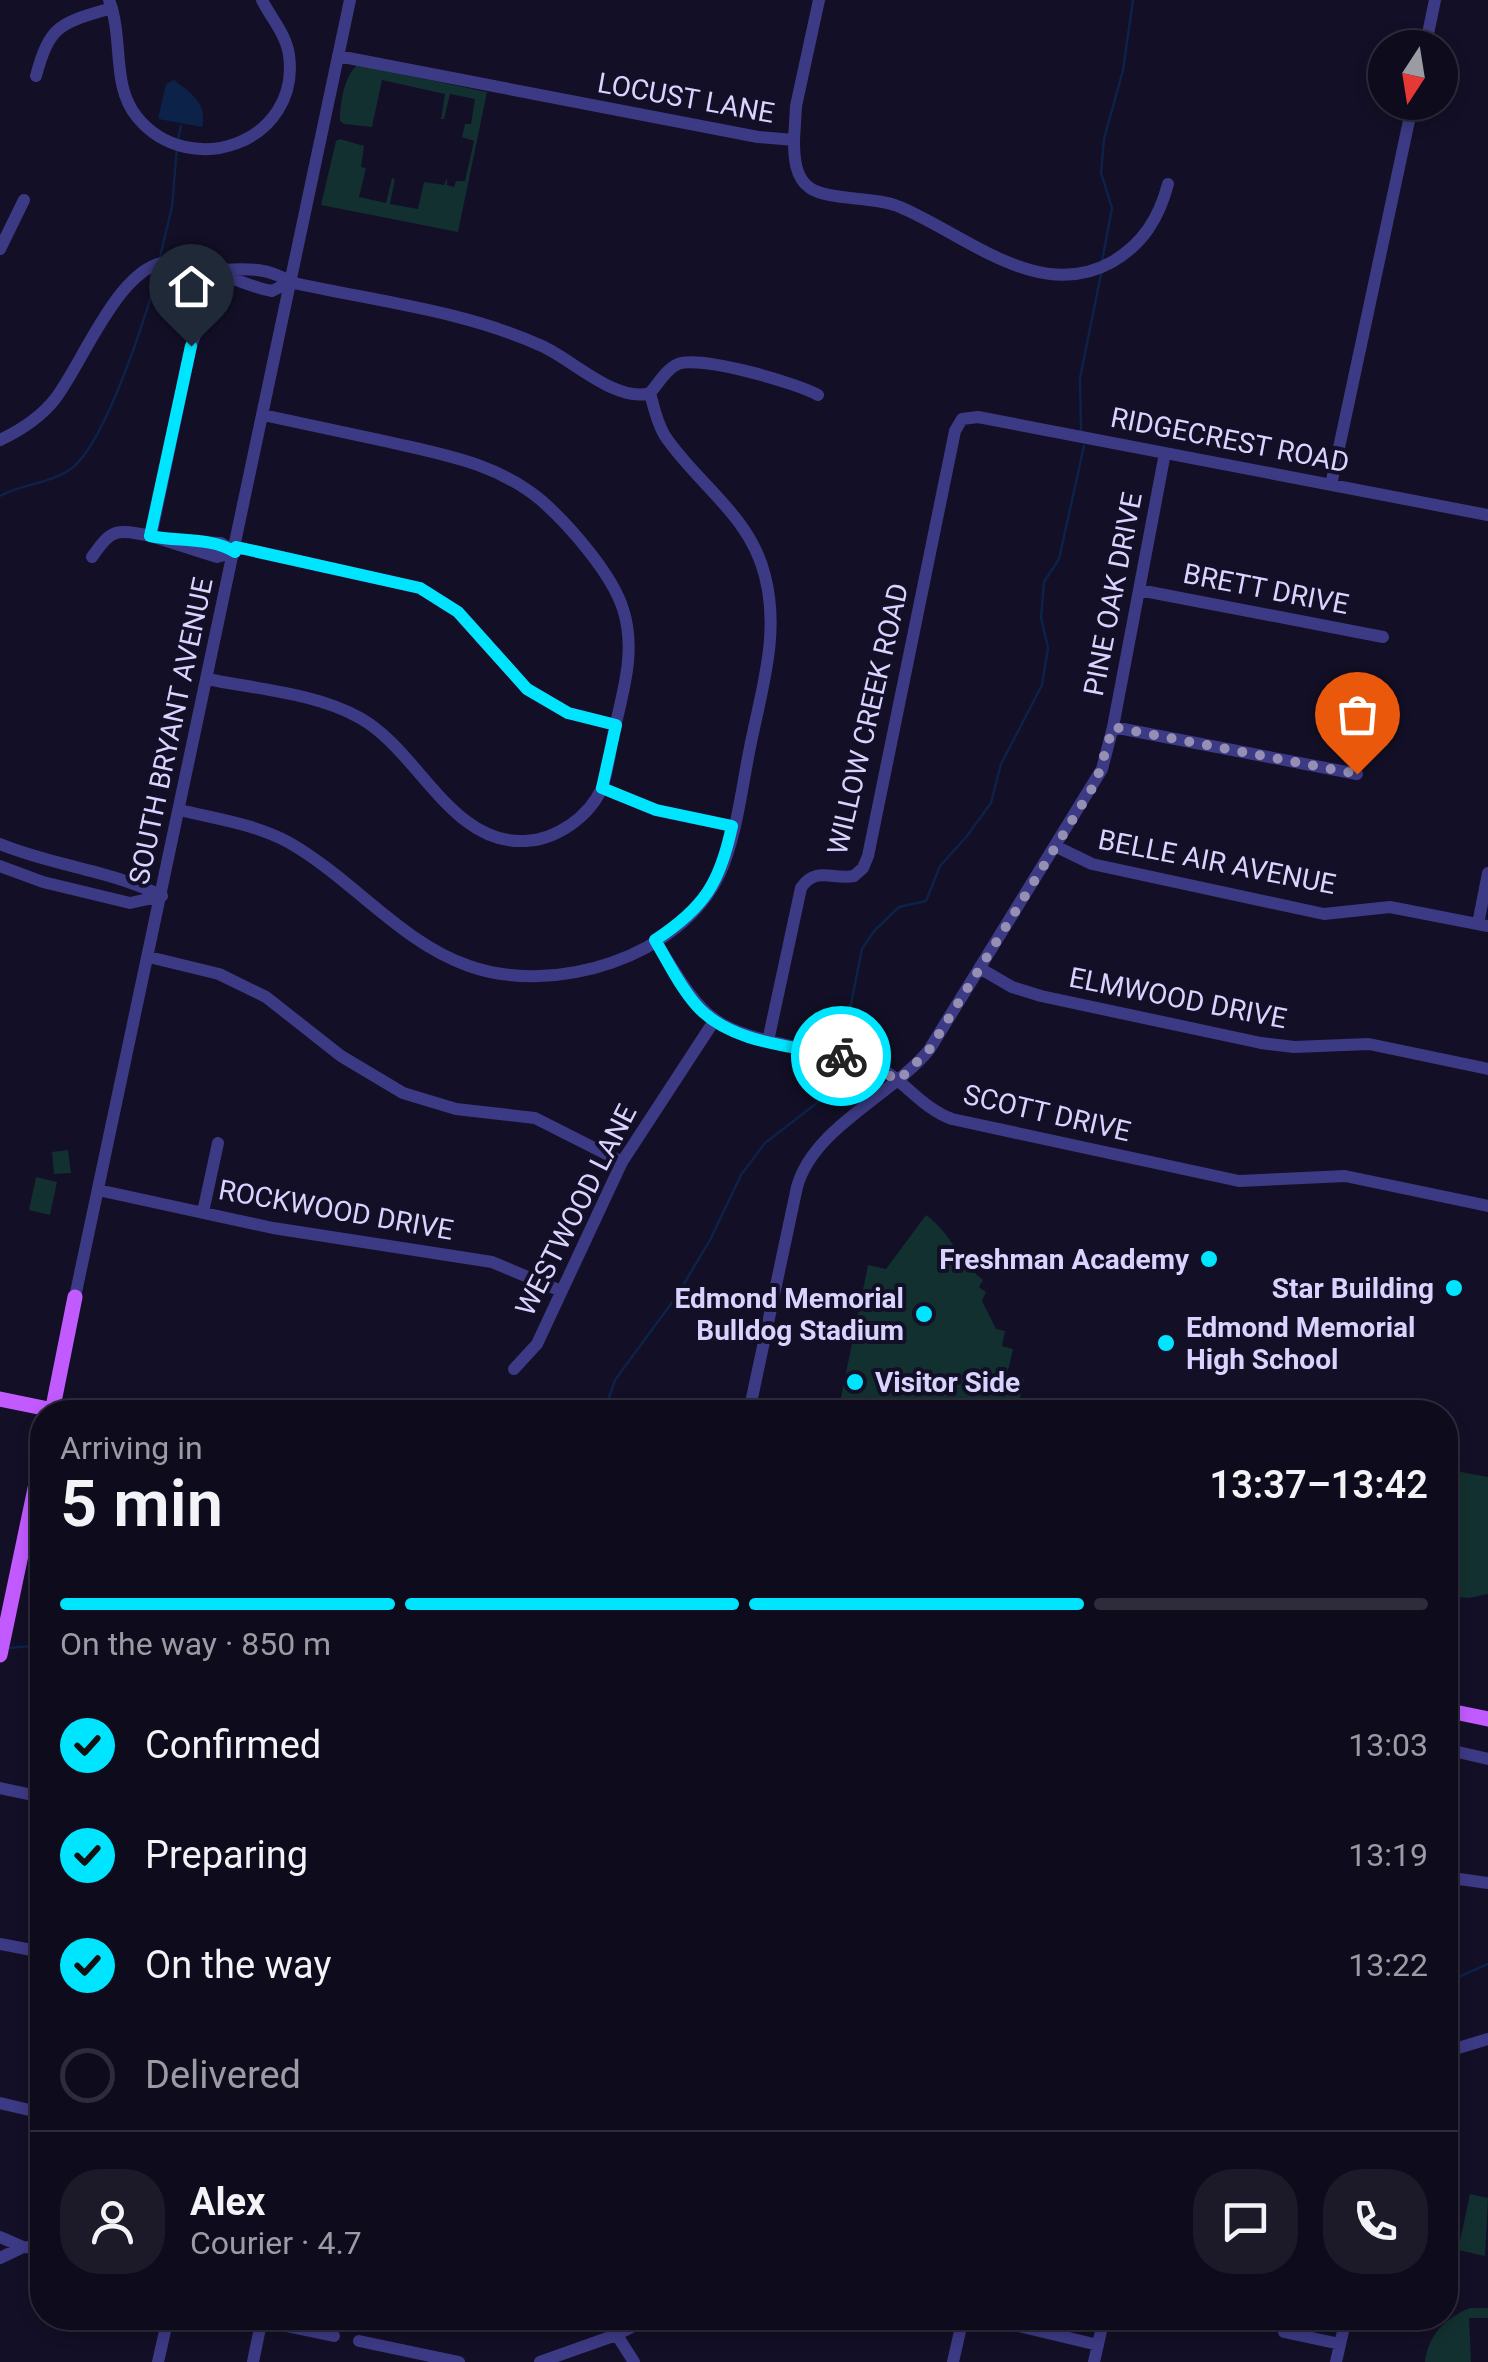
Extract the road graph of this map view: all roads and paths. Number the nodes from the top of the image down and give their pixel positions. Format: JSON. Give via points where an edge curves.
{"nodes":[{"id":1,"x":262,"y":0,"type":"edge"},
{"id":2,"x":350,"y":0,"type":"edge"},
{"id":3,"x":819,"y":0,"type":"edge"},
{"id":4,"x":1436,"y":0,"type":"edge"},
{"id":5,"x":111,"y":4,"type":"edge"},
{"id":6,"x":1429,"y":30,"type":"edge"},
{"id":7,"x":338,"y":56,"type":"junction"},
{"id":8,"x":36,"y":76,"type":"dead end"},
{"id":9,"x":1409,"y":120,"type":"edge"},
{"id":10,"x":794,"y":140,"type":"junction"},
{"id":11,"x":1168,"y":184,"type":"dead end"},
{"id":12,"x":24,"y":200,"type":"dead end"},
{"id":13,"x":0,"y":250,"type":"edge"},
{"id":14,"x":290,"y":282,"type":"junction"},
{"id":15,"x":199,"y":324,"type":"dead end"},
{"id":16,"x":650,"y":393,"type":"junction"},
{"id":17,"x":818,"y":395,"type":"dead end"},
{"id":18,"x":263,"y":414,"type":"junction"},
{"id":19,"x":962,"y":419,"type":"joint"},
{"id":20,"x":0,"y":440,"type":"edge"},
{"id":21,"x":1165,"y":453,"type":"junction"},
{"id":22,"x":1331,"y":485,"type":"junction"},
{"id":23,"x":1488,"y":515,"type":"edge"},
{"id":24,"x":150,"y":536,"type":"junction"},
{"id":25,"x":236,"y":550,"type":"junction"},
{"id":26,"x":92,"y":558,"type":"dead end"},
{"id":27,"x":1139,"y":590,"type":"junction"},
{"id":28,"x":1383,"y":637,"type":"dead end"},
{"id":29,"x":207,"y":679,"type":"junction"},
{"id":30,"x":616,"y":725,"type":"junction"},
{"id":31,"x":1113,"y":727,"type":"junction"},
{"id":32,"x":1357,"y":774,"type":"dead end"},
{"id":33,"x":602,"y":788,"type":"junction"},
{"id":34,"x":180,"y":810,"type":"junction"},
{"id":35,"x":732,"y":826,"type":"junction"},
{"id":36,"x":0,"y":844,"type":"edge"},
{"id":37,"x":1058,"y":846,"type":"junction"},
{"id":38,"x":0,"y":866,"type":"edge"},
{"id":39,"x":1488,"y":873,"type":"edge"},
{"id":40,"x":162,"y":896,"type":"junction"},
{"id":41,"x":1483,"y":925,"type":"edge"},
{"id":42,"x":655,"y":940,"type":"junction"},
{"id":43,"x":149,"y":957,"type":"junction"},
{"id":44,"x":982,"y":968,"type":"junction"},
{"id":45,"x":714,"y":1022,"type":"junction"},
{"id":46,"x":768,"y":1041,"type":"junction"},
{"id":47,"x":1488,"y":1069,"type":"edge"},
{"id":48,"x":898,"y":1081,"type":"junction"},
{"id":49,"x":218,"y":1143,"type":"dead end"},
{"id":50,"x":622,"y":1162,"type":"junction"},
{"id":51,"x":98,"y":1190,"type":"junction"},
{"id":52,"x":1488,"y":1206,"type":"edge"},
{"id":53,"x":203,"y":1212,"type":"junction"},
{"id":54,"x":562,"y":1291,"type":"junction"},
{"id":55,"x":75,"y":1297,"type":"joint"},
{"id":56,"x":514,"y":1369,"type":"dead end"},
{"id":57,"x":0,"y":1399,"type":"edge"},
{"id":58,"x":58,"y":1400,"type":"edge"},
{"id":59,"x":753,"y":1400,"type":"edge"},
{"id":60,"x":30,"y":1406,"type":"edge"},
{"id":61,"x":30,"y":1514,"type":"edge"},
{"id":62,"x":2,"y":1648,"type":"edge"},
{"id":63,"x":1458,"y":1713,"type":"edge"},
{"id":64,"x":1488,"y":1719,"type":"edge"},
{"id":65,"x":1458,"y":1752,"type":"edge"},
{"id":66,"x":1488,"y":1759,"type":"edge"},
{"id":67,"x":0,"y":1788,"type":"edge"},
{"id":68,"x":30,"y":1794,"type":"edge"},
{"id":69,"x":1458,"y":1879,"type":"edge"},
{"id":70,"x":1488,"y":1883,"type":"edge"},
{"id":71,"x":0,"y":1944,"type":"edge"},
{"id":72,"x":30,"y":1950,"type":"edge"},
{"id":73,"x":1488,"y":2038,"type":"edge"},
{"id":74,"x":1458,"y":2048,"type":"edge"},
{"id":75,"x":0,"y":2103,"type":"edge"},
{"id":76,"x":30,"y":2110,"type":"edge"},
{"id":77,"x":0,"y":2238,"type":"edge"},
{"id":78,"x":24,"y":2247,"type":"junction"},
{"id":79,"x":30,"y":2247,"type":"edge"},
{"id":80,"x":0,"y":2258,"type":"edge"},
{"id":81,"x":165,"y":2330,"type":"edge"},
{"id":82,"x":260,"y":2330,"type":"edge"},
{"id":83,"x":309,"y":2330,"type":"edge"},
{"id":84,"x":613,"y":2330,"type":"edge"},
{"id":85,"x":626,"y":2330,"type":"edge"},
{"id":86,"x":960,"y":2330,"type":"edge"},
{"id":87,"x":1038,"y":2330,"type":"edge"},
{"id":88,"x":1101,"y":2330,"type":"edge"},
{"id":89,"x":1343,"y":2330,"type":"edge"},
{"id":90,"x":1284,"y":2332,"type":"dead end"},
{"id":91,"x":616,"y":2335,"type":"junction"},
{"id":92,"x":334,"y":2336,"type":"dead end"},
{"id":93,"x":359,"y":2342,"type":"dead end"},
{"id":94,"x":1098,"y":2344,"type":"junction"},
{"id":95,"x":1340,"y":2344,"type":"junction"},
{"id":96,"x":158,"y":2362,"type":"edge"},
{"id":97,"x":253,"y":2362,"type":"edge"},
{"id":98,"x":459,"y":2362,"type":"edge"},
{"id":99,"x":540,"y":2362,"type":"edge"},
{"id":100,"x":634,"y":2362,"type":"edge"},
{"id":101,"x":953,"y":2362,"type":"edge"},
{"id":102,"x":1094,"y":2362,"type":"edge"},
{"id":103,"x":1336,"y":2362,"type":"edge"}],
"edges":[{"from":1,"to":5,"type":"street","via":[[287,45],[285,97],[251,138],[216,149],[167,140],[138,118],[121,87]]},
{"from":2,"to":7,"type":"street","name":"SOUTH BRYANT AVENUE"},
{"from":3,"to":10,"type":"street"},
{"from":4,"to":6,"type":"street"},
{"from":5,"to":8,"type":"street","via":[[55,31]]},
{"from":7,"to":10,"type":"street","name":"LOCUST LANE"},
{"from":7,"to":14,"type":"street","name":"SOUTH BRYANT AVENUE"},
{"from":9,"to":22,"type":"street"},
{"from":10,"to":11,"type":"street","name":"LOCUST LANE","via":[[797,170],[808,187],[898,206],[1018,266],[1060,277],[1099,269],[1134,246],[1161,209]]},
{"from":12,"to":13,"type":"street"},
{"from":14,"to":16,"type":"street","via":[[492,327],[546,347],[628,395]]},
{"from":14,"to":18,"type":"street","name":"SOUTH BRYANT AVENUE"},
{"from":14,"to":20,"type":"street","via":[[272,291],[216,270],[152,264],[136,275],[57,397]]},
{"from":15,"to":24,"type":"street"},
{"from":16,"to":17,"type":"street","via":[[672,367],[691,362],[788,381]]},
{"from":16,"to":35,"type":"street","via":[[664,434],[744,526],[770,599],[770,651]]},
{"from":18,"to":25,"type":"street","name":"SOUTH BRYANT AVENUE"},
{"from":18,"to":30,"type":"street","via":[[468,460],[542,502],[590,556],[623,608],[629,654]]},
{"from":19,"to":21,"type":"street","name":"RIDGECREST ROAD"},
{"from":19,"to":46,"type":"street","name":"WILLOW CREEK ROAD","via":[[868,856],[854,876],[819,874],[800,888]]},
{"from":21,"to":22,"type":"street","name":"RIDGECREST ROAD"},
{"from":21,"to":27,"type":"street","name":"PINE OAK DRIVE"},
{"from":22,"to":23,"type":"street","name":"RIDGECREST ROAD"},
{"from":24,"to":25,"type":"street"},
{"from":24,"to":26,"type":"street","via":[[117,531]]},
{"from":25,"to":29,"type":"street","name":"SOUTH BRYANT AVENUE"},
{"from":25,"to":30,"type":"street","via":[[420,588],[458,612],[527,689],[568,713]]},
{"from":27,"to":28,"type":"street","name":"BRETT DRIVE"},
{"from":27,"to":31,"type":"street","name":"PINE OAK DRIVE"},
{"from":29,"to":33,"type":"street","via":[[336,706],[358,717],[388,739],[464,820],[493,837],[552,836],[580,818]]},
{"from":29,"to":34,"type":"street","name":"SOUTH BRYANT AVENUE"},
{"from":30,"to":33,"type":"street"},
{"from":31,"to":32,"type":"street"},
{"from":31,"to":37,"type":"street","name":"PINE OAK DRIVE","via":[[1096,782]]},
{"from":33,"to":35,"type":"street","via":[[656,810]]},
{"from":34,"to":40,"type":"street","name":"SOUTH BRYANT AVENUE"},
{"from":34,"to":42,"type":"street","via":[[285,840],[418,939],[471,967],[556,976],[618,959]]},
{"from":35,"to":42,"type":"street","via":[[708,894]]},
{"from":36,"to":40,"type":"street"},
{"from":37,"to":41,"type":"street","name":"BELLE AIR AVENUE","via":[[1092,864],[1324,914],[1390,907]]},
{"from":37,"to":44,"type":"street","name":"PINE OAK DRIVE"},
{"from":38,"to":40,"type":"street","via":[[130,903]]},
{"from":39,"to":41,"type":"street"},
{"from":40,"to":43,"type":"street","name":"SOUTH BRYANT AVENUE"},
{"from":42,"to":45,"type":"street","name":"SCOTT DRIVE","via":[[693,1002]]},
{"from":43,"to":50,"type":"street","via":[[219,974],[266,997],[341,1056],[403,1093],[456,1109],[535,1118]]},
{"from":43,"to":51,"type":"street","name":"SOUTH BRYANT AVENUE"},
{"from":44,"to":47,"type":"street","name":"ELMWOOD DRIVE","via":[[1041,996],[1262,1043],[1369,1044]]},
{"from":44,"to":48,"type":"street","name":"PINE OAK DRIVE","via":[[929,1050]]},
{"from":45,"to":46,"type":"street","name":"SCOTT DRIVE"},
{"from":45,"to":50,"type":"street","name":"WESTWOOD LANE"},
{"from":46,"to":48,"type":"street","name":"SCOTT DRIVE","via":[[868,1062]]},
{"from":48,"to":52,"type":"street","name":"SCOTT DRIVE","via":[[952,1120],[1239,1181],[1344,1176]]},
{"from":48,"to":59,"type":"street","name":"PINE OAK DRIVE","via":[[828,1138],[802,1170]]},
{"from":49,"to":53,"type":"street"},
{"from":50,"to":54,"type":"street","name":"WESTWOOD LANE"},
{"from":51,"to":53,"type":"street","name":"ROCKWOOD DRIVE"},
{"from":51,"to":55,"type":"street","name":"SOUTH BRYANT AVENUE"},
{"from":53,"to":54,"type":"street","name":"ROCKWOOD DRIVE","via":[[492,1262]]},
{"from":54,"to":56,"type":"street","name":"WESTWOOD LANE","via":[[537,1344]]},
{"from":55,"to":58,"type":"main road","name":"SOUTH BRYANT AVENUE"},
{"from":57,"to":60,"type":"main road"},
{"from":61,"to":62,"type":"main road"},
{"from":63,"to":64,"type":"main road"},
{"from":65,"to":66,"type":"street"},
{"from":67,"to":68,"type":"street"},
{"from":69,"to":70,"type":"street"},
{"from":71,"to":72,"type":"street"},
{"from":73,"to":74,"type":"street"},
{"from":75,"to":76,"type":"street"},
{"from":77,"to":78,"type":"street"},
{"from":78,"to":79,"type":"street"},
{"from":78,"to":80,"type":"street"},
{"from":81,"to":96,"type":"street"},
{"from":82,"to":97,"type":"street"},
{"from":83,"to":92,"type":"street"},
{"from":84,"to":91,"type":"street"},
{"from":85,"to":91,"type":"street"},
{"from":86,"to":101,"type":"street"},
{"from":87,"to":94,"type":"street"},
{"from":88,"to":94,"type":"street"},
{"from":89,"to":95,"type":"street"},
{"from":90,"to":95,"type":"street"},
{"from":91,"to":99,"type":"street"},
{"from":91,"to":100,"type":"street"},
{"from":93,"to":98,"type":"street"},
{"from":94,"to":102,"type":"street"},
{"from":95,"to":103,"type":"street"}]}
